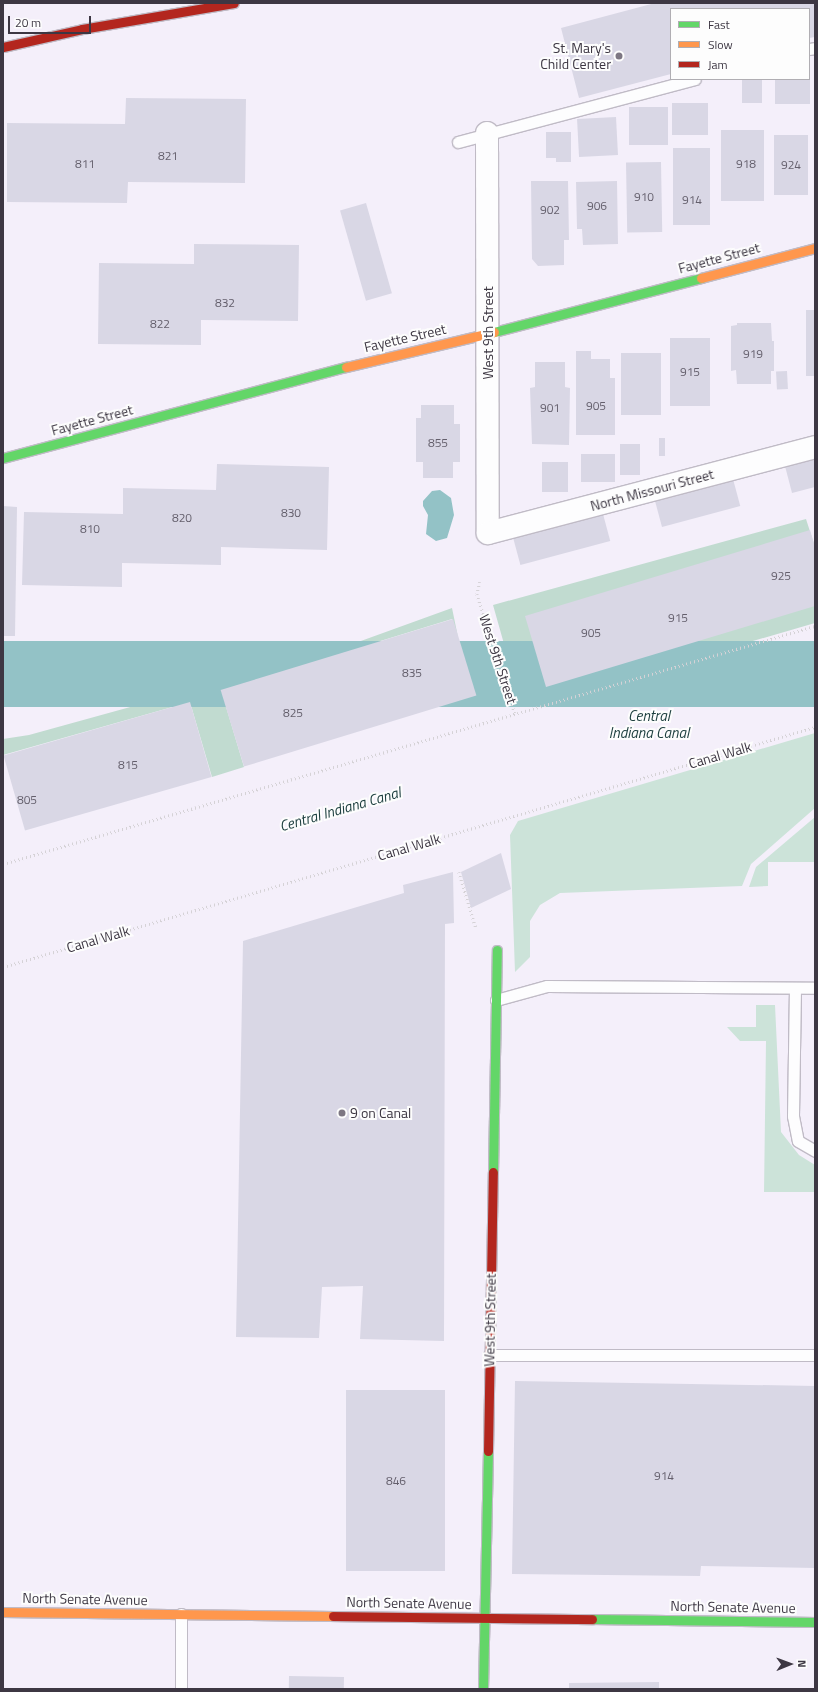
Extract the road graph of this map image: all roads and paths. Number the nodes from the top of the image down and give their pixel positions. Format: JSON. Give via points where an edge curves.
{"nodes":[{"id":1,"x":234,"y":3,"type":"edge"},
{"id":2,"x":3,"y":47,"type":"edge"},
{"id":3,"x":691,"y":80,"type":"edge"},
{"id":4,"x":487,"y":133,"type":"junction"},
{"id":5,"x":458,"y":142,"type":"dead end"},
{"id":6,"x":815,"y":248,"type":"edge"},
{"id":7,"x":489,"y":333,"type":"junction"},
{"id":8,"x":815,"y":447,"type":"edge"},
{"id":9,"x":3,"y":458,"type":"edge"},
{"id":10,"x":488,"y":534,"type":"joint"},
{"id":11,"x":480,"y":582,"type":"dead end"},
{"id":12,"x":815,"y":626,"type":"edge"},
{"id":13,"x":515,"y":714,"type":"junction"},
{"id":14,"x":815,"y":727,"type":"edge"},
{"id":15,"x":3,"y":864,"type":"edge"},
{"id":16,"x":459,"y":872,"type":"dead end"},
{"id":17,"x":476,"y":928,"type":"dead end"},
{"id":18,"x":497,"y":950,"type":"dead end"},
{"id":19,"x":3,"y":967,"type":"edge"},
{"id":20,"x":795,"y":988,"type":"junction"},
{"id":21,"x":815,"y":988,"type":"edge"},
{"id":22,"x":496,"y":1000,"type":"junction"},
{"id":23,"x":815,"y":1151,"type":"edge"},
{"id":24,"x":815,"y":1355,"type":"edge"},
{"id":25,"x":489,"y":1356,"type":"junction"},
{"id":26,"x":3,"y":1612,"type":"edge"},
{"id":27,"x":181,"y":1614,"type":"junction"},
{"id":28,"x":485,"y":1618,"type":"junction"},
{"id":29,"x":815,"y":1622,"type":"edge"},
{"id":30,"x":180,"y":1689,"type":"edge"},
{"id":31,"x":484,"y":1689,"type":"edge"}],
"edges":[{"from":1,"to":2,"type":"street","via":[[136,19]]},
{"from":3,"to":4,"type":"lane"},
{"from":4,"to":5,"type":"lane"},
{"from":4,"to":7,"type":"street","name":"West 9th Street"},
{"from":6,"to":7,"type":"street","name":"Fayette Street"},
{"from":7,"to":9,"type":"street","name":"Fayette Street","via":[[377,359]]},
{"from":7,"to":10,"type":"street","name":"West 9th Street"},
{"from":8,"to":10,"type":"street","name":"North Missouri Street"},
{"from":11,"to":13,"type":"path","name":"West 9th Street","via":[[477,594]]},
{"from":12,"to":13,"type":"path"},
{"from":13,"to":15,"type":"path"},
{"from":14,"to":19,"type":"path","name":"Canal Walk"},
{"from":16,"to":17,"type":"path"},
{"from":18,"to":22,"type":"street","name":"West 9th Street"},
{"from":20,"to":21,"type":"lane"},
{"from":20,"to":22,"type":"lane","via":[[547,986]]},
{"from":20,"to":23,"type":"lane","via":[[793,1116],[798,1141]]},
{"from":22,"to":25,"type":"street","name":"West 9th Street"},
{"from":24,"to":25,"type":"lane"},
{"from":25,"to":28,"type":"street","name":"West 9th Street"},
{"from":26,"to":27,"type":"street","name":"North Senate Avenue"},
{"from":27,"to":28,"type":"street","name":"North Senate Avenue"},
{"from":27,"to":30,"type":"lane"},
{"from":28,"to":29,"type":"street","name":"North Senate Avenue"},
{"from":28,"to":31,"type":"street","name":"West 9th Street"}]}
